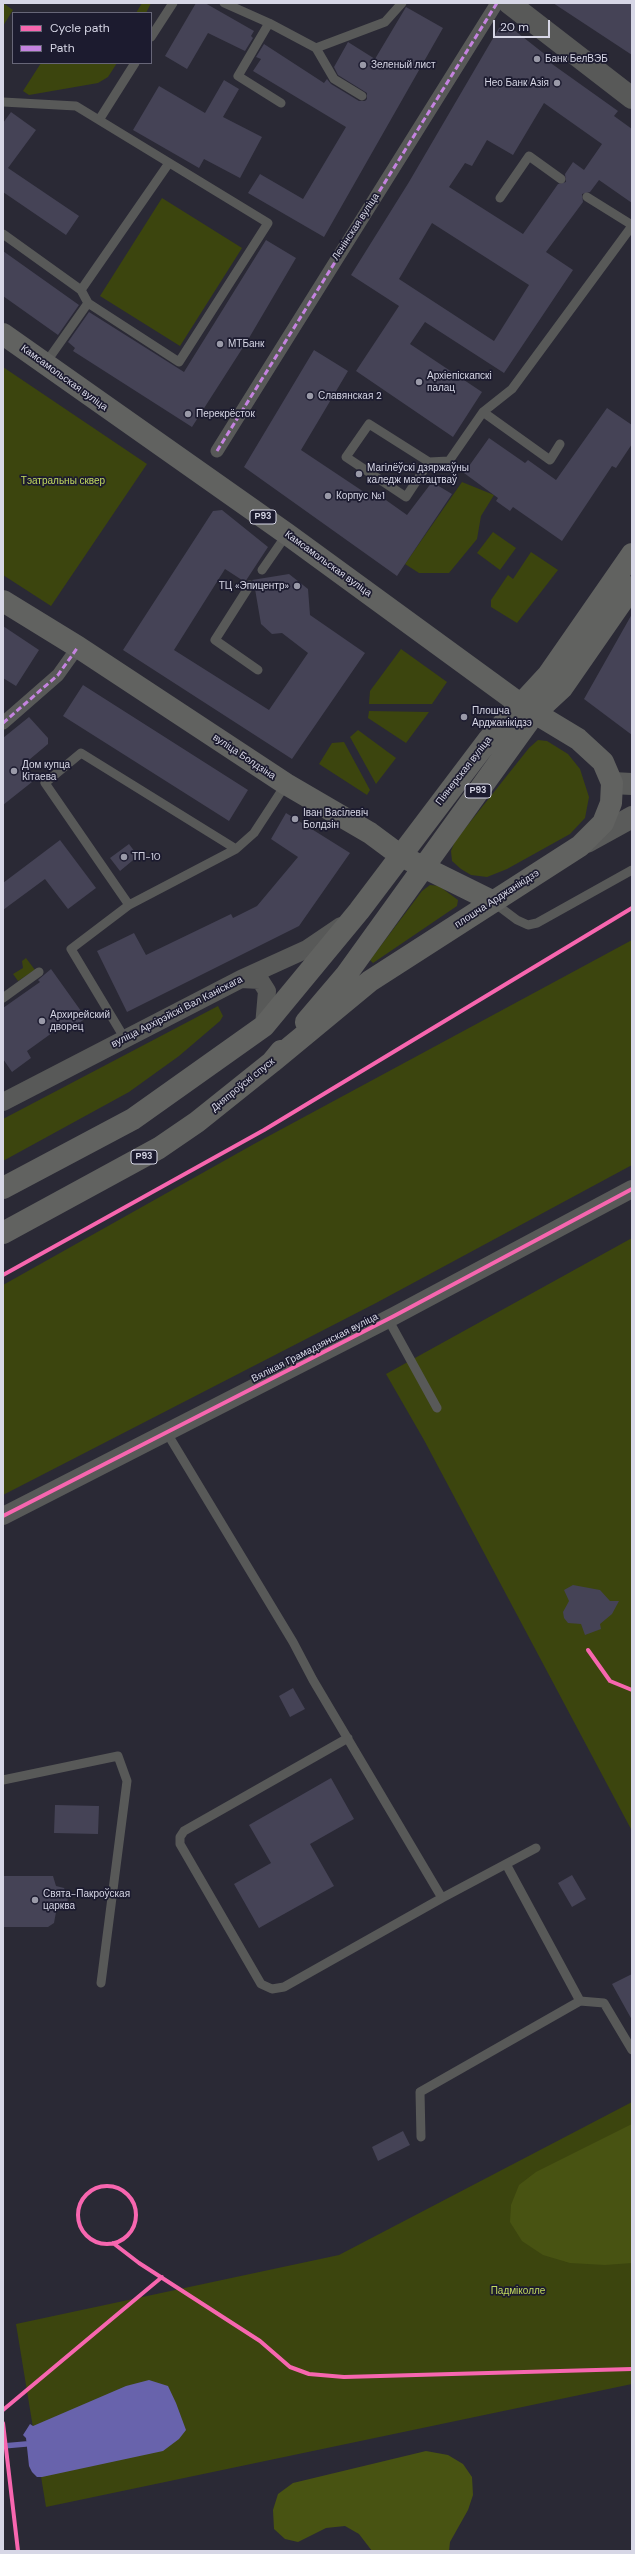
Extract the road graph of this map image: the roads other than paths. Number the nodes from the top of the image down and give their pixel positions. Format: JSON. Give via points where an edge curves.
{"nodes":[{"id":1,"x":172,"y":3,"type":"edge"},
{"id":2,"x":224,"y":3,"type":"edge"},
{"id":3,"x":402,"y":3,"type":"edge"},
{"id":4,"x":497,"y":3,"type":"edge"},
{"id":5,"x":509,"y":3,"type":"edge"},
{"id":6,"x":269,"y":23,"type":"junction"},
{"id":7,"x":152,"y":35,"type":"edge"},
{"id":8,"x":316,"y":48,"type":"junction"},
{"id":9,"x":134,"y":64,"type":"edge"},
{"id":10,"x":362,"y":96,"type":"dead end"},
{"id":11,"x":632,"y":98,"type":"edge"},
{"id":12,"x":3,"y":102,"type":"edge"},
{"id":13,"x":281,"y":103,"type":"dead end"},
{"id":14,"x":99,"y":120,"type":"junction"},
{"id":15,"x":169,"y":163,"type":"junction"},
{"id":16,"x":561,"y":180,"type":"dead end"},
{"id":17,"x":587,"y":197,"type":"dead end"},
{"id":18,"x":500,"y":198,"type":"dead end"},
{"id":19,"x":632,"y":226,"type":"edge"},
{"id":20,"x":3,"y":234,"type":"edge"},
{"id":21,"x":81,"y":290,"type":"junction"},
{"id":22,"x":88,"y":303,"type":"junction"},
{"id":23,"x":3,"y":334,"type":"edge"},
{"id":24,"x":45,"y":364,"type":"junction"},
{"id":25,"x":483,"y":412,"type":"junction"},
{"id":26,"x":560,"y":444,"type":"dead end"},
{"id":27,"x":216,"y":451,"type":"dead end"},
{"id":28,"x":429,"y":462,"type":"junction"},
{"id":29,"x":287,"y":534,"type":"junction"},
{"id":30,"x":632,"y":554,"type":"edge"},
{"id":31,"x":262,"y":570,"type":"dead end"},
{"id":32,"x":250,"y":585,"type":"dead end"},
{"id":33,"x":632,"y":587,"type":"edge"},
{"id":34,"x":3,"y":601,"type":"edge"},
{"id":35,"x":78,"y":647,"type":"junction"},
{"id":36,"x":258,"y":670,"type":"dead end"},
{"id":37,"x":527,"y":709,"type":"junction"},
{"id":38,"x":3,"y":723,"type":"edge"},
{"id":39,"x":286,"y":784,"type":"junction"},
{"id":40,"x":622,"y":784,"type":"edge"},
{"id":41,"x":632,"y":817,"type":"edge"},
{"id":42,"x":580,"y":846,"type":"junction"},
{"id":43,"x":236,"y":849,"type":"junction"},
{"id":44,"x":400,"y":856,"type":"junction"},
{"id":45,"x":421,"y":868,"type":"junction"},
{"id":46,"x":632,"y":870,"type":"edge"},
{"id":47,"x":492,"y":901,"type":"junction"},
{"id":48,"x":129,"y":905,"type":"junction"},
{"id":49,"x":350,"y":920,"type":"junction"},
{"id":50,"x":38,"y":972,"type":"dead end"},
{"id":51,"x":241,"y":979,"type":"junction"},
{"id":52,"x":3,"y":998,"type":"edge"},
{"id":53,"x":264,"y":1026,"type":"junction"},
{"id":54,"x":125,"y":1039,"type":"junction"},
{"id":55,"x":272,"y":1062,"type":"junction"},
{"id":56,"x":3,"y":1102,"type":"edge"},
{"id":57,"x":3,"y":1188,"type":"edge"},
{"id":58,"x":632,"y":1188,"type":"edge"},
{"id":59,"x":3,"y":1233,"type":"edge"},
{"id":60,"x":388,"y":1319,"type":"junction"},
{"id":61,"x":436,"y":1408,"type":"dead end"},
{"id":62,"x":167,"y":1433,"type":"junction"},
{"id":63,"x":3,"y":1516,"type":"edge"},
{"id":64,"x":348,"y":1738,"type":"junction"},
{"id":65,"x":3,"y":1780,"type":"edge"},
{"id":66,"x":536,"y":1848,"type":"dead end"},
{"id":67,"x":506,"y":1864,"type":"junction"},
{"id":68,"x":442,"y":1898,"type":"junction"},
{"id":69,"x":101,"y":1984,"type":"dead end"},
{"id":70,"x":580,"y":2002,"type":"junction"},
{"id":71,"x":632,"y":2050,"type":"edge"},
{"id":72,"x":421,"y":2137,"type":"dead end"}],
"edges":[{"from":1,"to":7,"type":"lane"},
{"from":2,"to":6,"type":"lane"},
{"from":3,"to":8,"type":"lane","via":[[385,22]]},
{"from":4,"to":27,"type":"street","name":"Ленінская вуліца"},
{"from":5,"to":11,"type":"street"},
{"from":6,"to":8,"type":"lane"},
{"from":6,"to":13,"type":"lane","via":[[238,76]]},
{"from":8,"to":10,"type":"lane","via":[[334,79]]},
{"from":9,"to":14,"type":"lane"},
{"from":12,"to":14,"type":"lane","via":[[76,106]]},
{"from":14,"to":15,"type":"lane"},
{"from":15,"to":21,"type":"lane"},
{"from":15,"to":22,"type":"lane","via":[[268,223],[179,362]]},
{"from":16,"to":18,"type":"lane","via":[[529,156]]},
{"from":17,"to":19,"type":"lane"},
{"from":19,"to":25,"type":"lane","via":[[512,389]]},
{"from":20,"to":21,"type":"lane"},
{"from":21,"to":22,"type":"lane"},
{"from":22,"to":24,"type":"lane"},
{"from":23,"to":24,"type":"main road","name":"Камсамольская вуліца","number":"Р93"},
{"from":24,"to":29,"type":"main road","name":"Камсамольская вуліца","number":"Р93"},
{"from":25,"to":26,"type":"lane","via":[[550,460]]},
{"from":25,"to":28,"type":"lane","via":[[449,461]]},
{"from":28,"to":28,"type":"lane","via":[[406,497],[346,457],[369,424]]},
{"from":29,"to":31,"type":"lane"},
{"from":29,"to":37,"type":"main road","name":"Камсамольская вуліца","number":"Р93"},
{"from":30,"to":37,"type":"main road","name":"Піянерская вуліца"},
{"from":32,"to":36,"type":"lane","via":[[215,640]]},
{"from":33,"to":37,"type":"main road","name":"Піянерская вуліца","via":[[562,688]]},
{"from":34,"to":35,"type":"main road","name":"вуліца Болдзіна"},
{"from":35,"to":38,"type":"street","via":[[58,675]]},
{"from":35,"to":39,"type":"main road","name":"вуліца Болдзіна"},
{"from":37,"to":40,"type":"main road","name":"плошча Арджанікідзэ","via":[[578,739]]},
{"from":37,"to":44,"type":"main road","name":"Піянерская вуліца","via":[[489,739]]},
{"from":37,"to":45,"type":"main road","name":"Піянерская вуліца","number":"Р93"},
{"from":39,"to":43,"type":"lane","via":[[254,833]]},
{"from":39,"to":44,"type":"main road","name":"вуліца Болдзіна","via":[[370,833]]},
{"from":40,"to":42,"type":"main road","name":"плошча Арджанікідзэ","via":[[603,823]]},
{"from":41,"to":42,"type":"main road"},
{"from":42,"to":47,"type":"main road","name":"плошча Арджанікідзэ"},
{"from":43,"to":48,"type":"lane"},
{"from":43,"to":48,"type":"lane","via":[[82,753],[45,783]]},
{"from":44,"to":45,"type":"main road","name":"вуліца Болдзіна"},
{"from":44,"to":49,"type":"main road"},
{"from":45,"to":47,"type":"main road","name":"вуліца Болдзіна"},
{"from":45,"to":55,"type":"main road","name":"Дняпроўскі спуск","number":"Р93","via":[[346,974]]},
{"from":46,"to":47,"type":"lane","via":[[537,923],[528,925]]},
{"from":47,"to":55,"type":"main road","name":"плошча Арджанікідзэ","via":[[370,981]]},
{"from":48,"to":54,"type":"lane","via":[[71,949]]},
{"from":49,"to":51,"type":"street","name":"вуліца Архірэйскі Вал Каніскага","via":[[307,949]]},
{"from":49,"to":53,"type":"main road"},
{"from":50,"to":52,"type":"lane"},
{"from":51,"to":53,"type":"street","via":[[260,980],[267,991]]},
{"from":51,"to":54,"type":"street","name":"вуліца Архірэйскі Вал Каніскага"},
{"from":53,"to":57,"type":"main road","via":[[133,1119]]},
{"from":54,"to":56,"type":"street","name":"вуліца Архірэйскі Вал Каніскага"},
{"from":55,"to":59,"type":"main road","name":"Дняпроўскі спуск","number":"Р93","via":[[197,1122],[159,1148]]},
{"from":58,"to":60,"type":"street","name":"Вялікая Грамадзянская вуліца"},
{"from":60,"to":61,"type":"lane"},
{"from":60,"to":62,"type":"street","name":"Вялікая Грамадзянская вуліца"},
{"from":62,"to":63,"type":"street","name":"Вялікая Грамадзянская вуліца"},
{"from":62,"to":64,"type":"lane"},
{"from":64,"to":68,"type":"lane"},
{"from":64,"to":68,"type":"lane","via":[[184,1831],[180,1837],[180,1844],[261,1984],[272,1988],[284,1987]]},
{"from":65,"to":69,"type":"lane","via":[[118,1756],[127,1781]]},
{"from":66,"to":67,"type":"lane"},
{"from":67,"to":68,"type":"lane"},
{"from":67,"to":70,"type":"lane"},
{"from":70,"to":71,"type":"lane","via":[[604,2003]]},
{"from":70,"to":72,"type":"lane","via":[[420,2092]]}]}
